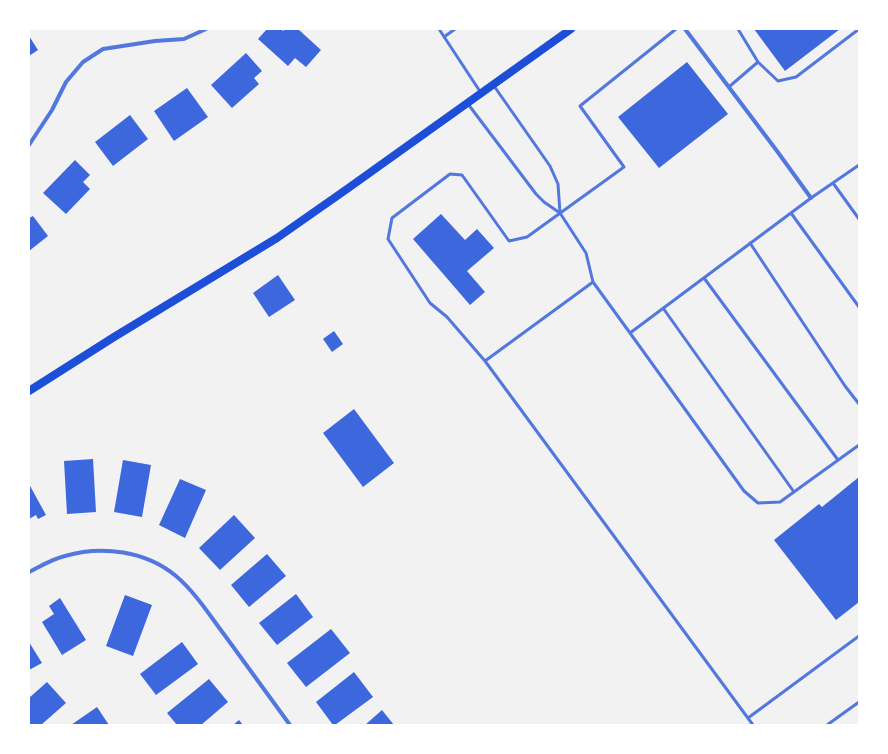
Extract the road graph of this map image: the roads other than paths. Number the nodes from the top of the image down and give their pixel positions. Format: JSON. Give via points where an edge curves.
{"nodes":[{"id":1,"x":206,"y":29,"type":"edge"},
{"id":2,"x":439,"y":29,"type":"edge"},
{"id":3,"x":456,"y":29,"type":"edge"},
{"id":4,"x":571,"y":29,"type":"edge"},
{"id":5,"x":676,"y":29,"type":"edge"},
{"id":6,"x":685,"y":29,"type":"edge"},
{"id":7,"x":738,"y":29,"type":"edge"},
{"id":8,"x":859,"y":29,"type":"edge"},
{"id":9,"x":444,"y":37,"type":"junction"},
{"id":10,"x":758,"y":62,"type":"junction"},
{"id":11,"x":493,"y":85,"type":"junction"},
{"id":12,"x":730,"y":86,"type":"junction"},
{"id":13,"x":481,"y":93,"type":"junction"},
{"id":14,"x":468,"y":103,"type":"junction"},
{"id":15,"x":29,"y":145,"type":"edge"},
{"id":16,"x":859,"y":165,"type":"edge"},
{"id":17,"x":833,"y":183,"type":"junction"},
{"id":18,"x":811,"y":198,"type":"junction"},
{"id":19,"x":560,"y":213,"type":"junction"},
{"id":20,"x":791,"y":213,"type":"junction"},
{"id":21,"x":859,"y":219,"type":"edge"},
{"id":22,"x":750,"y":244,"type":"junction"},
{"id":23,"x":704,"y":278,"type":"junction"},
{"id":24,"x":593,"y":282,"type":"junction"},
{"id":25,"x":663,"y":308,"type":"junction"},
{"id":26,"x":859,"y":308,"type":"edge"},
{"id":27,"x":630,"y":332,"type":"junction"},
{"id":28,"x":485,"y":361,"type":"junction"},
{"id":29,"x":29,"y":391,"type":"edge"},
{"id":30,"x":859,"y":404,"type":"edge"},
{"id":31,"x":859,"y":445,"type":"edge"},
{"id":32,"x":838,"y":460,"type":"junction"},
{"id":33,"x":794,"y":492,"type":"junction"},
{"id":34,"x":29,"y":572,"type":"edge"},
{"id":35,"x":859,"y":636,"type":"edge"},
{"id":36,"x":859,"y":702,"type":"edge"},
{"id":37,"x":748,"y":718,"type":"junction"},
{"id":38,"x":290,"y":725,"type":"edge"},
{"id":39,"x":753,"y":725,"type":"edge"},
{"id":40,"x":827,"y":725,"type":"edge"}],
"edges":[{"from":1,"to":15,"type":"street","via":[[184,40],[103,49],[83,62],[66,82],[52,110]]},
{"from":2,"to":9,"type":"lane"},
{"from":3,"to":9,"type":"lane"},
{"from":4,"to":11,"type":"main road"},
{"from":5,"to":19,"type":"lane","via":[[580,106],[624,167]]},
{"from":6,"to":12,"type":"street"},
{"from":7,"to":10,"type":"lane"},
{"from":8,"to":10,"type":"lane","via":[[796,77],[778,81]]},
{"from":9,"to":13,"type":"lane"},
{"from":10,"to":12,"type":"lane"},
{"from":11,"to":13,"type":"main road"},
{"from":11,"to":19,"type":"lane","via":[[550,166],[558,184]]},
{"from":12,"to":18,"type":"street"},
{"from":13,"to":14,"type":"main road"},
{"from":14,"to":19,"type":"lane","via":[[536,194]]},
{"from":14,"to":29,"type":"main road","via":[[277,238]]},
{"from":16,"to":17,"type":"lane"},
{"from":17,"to":18,"type":"lane"},
{"from":17,"to":21,"type":"lane"},
{"from":18,"to":20,"type":"lane"},
{"from":19,"to":24,"type":"lane","via":[[586,252]]},
{"from":19,"to":28,"type":"lane","via":[[527,237],[509,241],[462,175],[450,174],[392,218],[388,239],[430,303],[447,317]]},
{"from":20,"to":22,"type":"lane"},
{"from":20,"to":26,"type":"lane"},
{"from":22,"to":23,"type":"lane"},
{"from":22,"to":30,"type":"lane"},
{"from":23,"to":25,"type":"lane"},
{"from":23,"to":32,"type":"lane"},
{"from":24,"to":27,"type":"lane"},
{"from":24,"to":28,"type":"lane"},
{"from":25,"to":27,"type":"lane"},
{"from":25,"to":33,"type":"lane"},
{"from":27,"to":33,"type":"lane","via":[[744,491],[758,503],[780,502]]},
{"from":28,"to":37,"type":"lane"},
{"from":31,"to":32,"type":"lane"},
{"from":32,"to":33,"type":"lane"},
{"from":34,"to":38,"type":"street","via":[[65,556],[97,551],[137,555],[169,570],[194,594]]},
{"from":35,"to":37,"type":"lane"},
{"from":36,"to":40,"type":"lane"},
{"from":37,"to":39,"type":"lane"}]}
